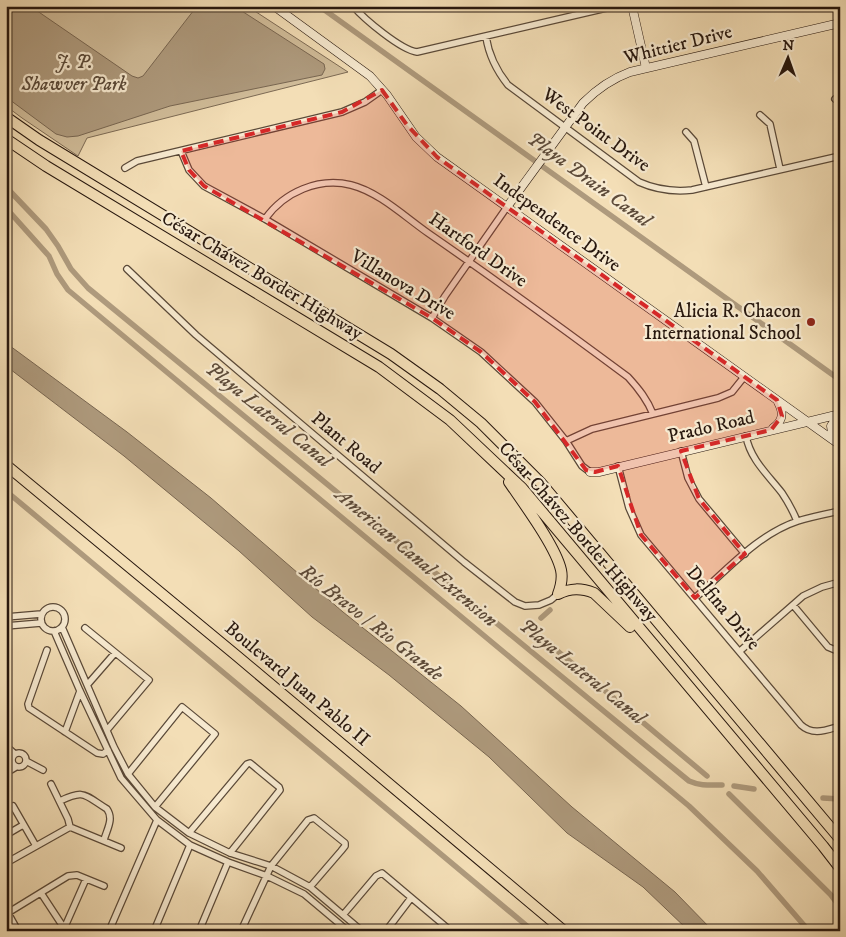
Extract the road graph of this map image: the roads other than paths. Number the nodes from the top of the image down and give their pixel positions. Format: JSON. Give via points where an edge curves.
{"nodes":[{"id":1,"x":274,"y":6,"type":"edge"},
{"id":2,"x":353,"y":6,"type":"edge"},
{"id":3,"x":615,"y":6,"type":"edge"},
{"id":4,"x":632,"y":6,"type":"edge"},
{"id":5,"x":840,"y":23,"type":"edge"},
{"id":6,"x":486,"y":37,"type":"junction"},
{"id":7,"x":646,"y":68,"type":"junction"},
{"id":8,"x":382,"y":90,"type":"junction"},
{"id":9,"x":760,"y":115,"type":"dead end"},
{"id":10,"x":6,"y":117,"type":"edge"},
{"id":11,"x":566,"y":126,"type":"junction"},
{"id":12,"x":686,"y":132,"type":"dead end"},
{"id":13,"x":6,"y":139,"type":"edge"},
{"id":14,"x":181,"y":150,"type":"junction"},
{"id":15,"x":840,"y":156,"type":"edge"},
{"id":16,"x":125,"y":168,"type":"dead end"},
{"id":17,"x":780,"y":169,"type":"junction"},
{"id":18,"x":706,"y":187,"type":"junction"},
{"id":19,"x":507,"y":207,"type":"junction"},
{"id":20,"x":265,"y":219,"type":"junction"},
{"id":21,"x":470,"y":262,"type":"junction"},
{"id":22,"x":127,"y":269,"type":"dead end"},
{"id":23,"x":432,"y":318,"type":"junction"},
{"id":24,"x":744,"y":377,"type":"junction"},
{"id":25,"x":777,"y":400,"type":"junction"},
{"id":26,"x":653,"y":414,"type":"junction"},
{"id":27,"x":839,"y":414,"type":"edge"},
{"id":28,"x":808,"y":421,"type":"junction"},
{"id":29,"x":771,"y":430,"type":"junction"},
{"id":30,"x":746,"y":436,"type":"junction"},
{"id":31,"x":566,"y":441,"type":"junction"},
{"id":32,"x":836,"y":442,"type":"edge"},
{"id":33,"x":681,"y":451,"type":"junction"},
{"id":34,"x":486,"y":452,"type":"junction"},
{"id":35,"x":6,"y":465,"type":"edge"},
{"id":36,"x":618,"y":466,"type":"junction"},
{"id":37,"x":590,"y":472,"type":"joint"},
{"id":38,"x":840,"y":511,"type":"edge"},
{"id":39,"x":797,"y":521,"type":"junction"},
{"id":40,"x":745,"y":554,"type":"junction"},
{"id":41,"x":840,"y":582,"type":"edge"},
{"id":42,"x":558,"y":594,"type":"junction"},
{"id":43,"x":695,"y":598,"type":"junction"},
{"id":44,"x":792,"y":605,"type":"junction"},
{"id":45,"x":41,"y":614,"type":"junction"},
{"id":46,"x":6,"y":617,"type":"edge"},
{"id":47,"x":41,"y":623,"type":"junction"},
{"id":48,"x":6,"y":626,"type":"edge"},
{"id":49,"x":62,"y":627,"type":"junction"},
{"id":50,"x":85,"y":628,"type":"dead end"},
{"id":51,"x":54,"y":631,"type":"junction"},
{"id":52,"x":47,"y":650,"type":"dead end"},
{"id":53,"x":740,"y":651,"type":"junction"},
{"id":54,"x":840,"y":652,"type":"edge"},
{"id":55,"x":116,"y":653,"type":"junction"},
{"id":56,"x":88,"y":684,"type":"junction"},
{"id":57,"x":688,"y":686,"type":"junction"},
{"id":58,"x":80,"y":692,"type":"junction"},
{"id":59,"x":840,"y":726,"type":"edge"},
{"id":60,"x":107,"y":730,"type":"junction"},
{"id":61,"x":65,"y":732,"type":"junction"},
{"id":62,"x":6,"y":746,"type":"edge"},
{"id":63,"x":114,"y":747,"type":"junction"},
{"id":64,"x":107,"y":750,"type":"junction"},
{"id":65,"x":15,"y":754,"type":"junction"},
{"id":66,"x":26,"y":761,"type":"junction"},
{"id":67,"x":16,"y":767,"type":"junction"},
{"id":68,"x":43,"y":770,"type":"dead end"},
{"id":69,"x":6,"y":773,"type":"edge"},
{"id":70,"x":128,"y":774,"type":"junction"},
{"id":71,"x":51,"y":784,"type":"dead end"},
{"id":72,"x":60,"y":801,"type":"junction"},
{"id":73,"x":13,"y":806,"type":"dead end"},
{"id":74,"x":155,"y":807,"type":"junction"},
{"id":75,"x":157,"y":820,"type":"junction"},
{"id":76,"x":24,"y":825,"type":"junction"},
{"id":77,"x":70,"y":827,"type":"junction"},
{"id":78,"x":189,"y":833,"type":"junction"},
{"id":79,"x":6,"y":835,"type":"edge"},
{"id":80,"x":840,"y":839,"type":"edge"},
{"id":81,"x":104,"y":840,"type":"junction"},
{"id":82,"x":190,"y":845,"type":"junction"},
{"id":83,"x":36,"y":846,"type":"junction"},
{"id":84,"x":120,"y":848,"type":"dead end"},
{"id":85,"x":230,"y":853,"type":"junction"},
{"id":86,"x":228,"y":862,"type":"junction"},
{"id":87,"x":6,"y":863,"type":"edge"},
{"id":88,"x":271,"y":866,"type":"junction"},
{"id":89,"x":840,"y":868,"type":"edge"},
{"id":90,"x":267,"y":876,"type":"junction"},
{"id":91,"x":86,"y":879,"type":"junction"},
{"id":92,"x":104,"y":886,"type":"dead end"},
{"id":93,"x":310,"y":887,"type":"junction"},
{"id":94,"x":41,"y":892,"type":"junction"},
{"id":95,"x":411,"y":898,"type":"junction"},
{"id":96,"x":7,"y":913,"type":"edge"},
{"id":97,"x":343,"y":915,"type":"junction"},
{"id":98,"x":442,"y":928,"type":"edge"},
{"id":99,"x":64,"y":929,"type":"edge"},
{"id":100,"x":18,"y":931,"type":"edge"},
{"id":101,"x":109,"y":931,"type":"edge"},
{"id":102,"x":154,"y":931,"type":"edge"},
{"id":103,"x":199,"y":931,"type":"edge"},
{"id":104,"x":240,"y":931,"type":"edge"},
{"id":105,"x":348,"y":931,"type":"edge"},
{"id":106,"x":362,"y":931,"type":"edge"},
{"id":107,"x":386,"y":931,"type":"edge"},
{"id":108,"x":451,"y":931,"type":"edge"},
{"id":109,"x":564,"y":931,"type":"edge"}],
"edges":[{"from":1,"to":8,"type":"street","name":"Independence Drive","via":[[361,68]]},
{"from":2,"to":6,"type":"street","via":[[404,48],[417,52]]},
{"from":3,"to":6,"type":"street"},
{"from":4,"to":7,"type":"street"},
{"from":5,"to":7,"type":"street","name":"Whittier Drive"},
{"from":6,"to":11,"type":"street","name":"West Point Drive","via":[[495,67],[508,85]]},
{"from":7,"to":11,"type":"street","name":"Whittier Drive","via":[[612,79],[583,103]]},
{"from":8,"to":14,"type":"street","via":[[342,112]]},
{"from":8,"to":19,"type":"street","name":"Independence Drive","via":[[426,147]]},
{"from":9,"to":17,"type":"street","via":[[770,124]]},
{"from":10,"to":80,"type":"highway","name":"César Chávez Border Highway","via":[[38,140],[391,354],[481,423],[541,483]]},
{"from":11,"to":18,"type":"street","name":"West Point Drive","via":[[640,182],[679,191]]},
{"from":11,"to":19,"type":"street","name":"Whittier Drive"},
{"from":12,"to":18,"type":"street","via":[[694,141]]},
{"from":13,"to":34,"type":"highway","name":"César Chávez Border Highway","via":[[105,203],[379,367]]},
{"from":14,"to":16,"type":"street","via":[[137,161]]},
{"from":14,"to":20,"type":"street","name":"Villanova Drive","via":[[189,170],[204,186]]},
{"from":15,"to":17,"type":"street","name":"West Point Drive"},
{"from":17,"to":18,"type":"street","name":"West Point Drive"},
{"from":19,"to":21,"type":"street","name":"Whittier Drive"},
{"from":19,"to":24,"type":"street","name":"Independence Drive"},
{"from":20,"to":21,"type":"street","name":"Hartford Drive","via":[[283,200],[303,188],[345,184],[370,192]]},
{"from":20,"to":23,"type":"street","name":"Villanova Drive"},
{"from":21,"to":23,"type":"street","name":"Whittier Drive"},
{"from":21,"to":26,"type":"street","name":"Hartford Drive","via":[[628,378],[649,402]]},
{"from":22,"to":42,"type":"street","name":"Plant Road","via":[[196,335],[515,602],[525,606],[545,604]]},
{"from":23,"to":31,"type":"street","name":"Villanova Drive","via":[[499,367],[535,402]]},
{"from":24,"to":25,"type":"street","name":"Independence Drive"},
{"from":24,"to":26,"type":"street","via":[[732,392],[718,398]]},
{"from":25,"to":28,"type":"street","name":"Independence Drive"},
{"from":25,"to":29,"type":"street","via":[[782,416]]},
{"from":26,"to":31,"type":"street","via":[[592,429]]},
{"from":27,"to":28,"type":"street","name":"Prado Road"},
{"from":27,"to":32,"type":"street","via":[[831,426]]},
{"from":28,"to":29,"type":"street","name":"Prado Road"},
{"from":28,"to":32,"type":"street","name":"Independence Drive"},
{"from":29,"to":30,"type":"street","name":"Prado Road"},
{"from":30,"to":33,"type":"street","name":"Prado Road"},
{"from":30,"to":39,"type":"street","via":[[750,451],[786,500]]},
{"from":31,"to":37,"type":"street","name":"Villanova Drive","via":[[582,466]]},
{"from":33,"to":36,"type":"street","name":"Prado Road"},
{"from":33,"to":40,"type":"street","via":[[696,495]]},
{"from":34,"to":42,"type":"highway","via":[[558,560],[562,575]]},
{"from":34,"to":57,"type":"highway","name":"César Chávez Border Highway","via":[[522,488]]},
{"from":35,"to":109,"type":"highway","name":"Boulevard Juan Pablo II"},
{"from":36,"to":37,"type":"street","name":"Prado Road"},
{"from":36,"to":43,"type":"street","name":"Delfina Drive","via":[[629,508],[641,534]]},
{"from":38,"to":39,"type":"street"},
{"from":39,"to":40,"type":"street"},
{"from":40,"to":43,"type":"street"},
{"from":41,"to":44,"type":"street","via":[[812,590]]},
{"from":42,"to":57,"type":"highway","via":[[573,589],[594,593]]},
{"from":43,"to":53,"type":"street","name":"Delfina Drive"},
{"from":44,"to":53,"type":"street"},
{"from":44,"to":54,"type":"street","via":[[828,647]]},
{"from":45,"to":46,"type":"street"},
{"from":45,"to":47,"type":"street"},
{"from":45,"to":49,"type":"street","via":[[51,606],[62,610]]},
{"from":47,"to":48,"type":"street"},
{"from":47,"to":51,"type":"street"},
{"from":49,"to":51,"type":"street"},
{"from":49,"to":56,"type":"street"},
{"from":50,"to":55,"type":"street"},
{"from":51,"to":58,"type":"street"},
{"from":52,"to":61,"type":"street","via":[[28,706]]},
{"from":53,"to":59,"type":"street","name":"Delfina Drive","via":[[806,729],[822,731]]},
{"from":55,"to":56,"type":"street"},
{"from":55,"to":60,"type":"street","via":[[149,680]]},
{"from":56,"to":60,"type":"street"},
{"from":57,"to":89,"type":"highway","name":"César Chávez Border Highway"},
{"from":58,"to":61,"type":"street"},
{"from":58,"to":64,"type":"street"},
{"from":60,"to":63,"type":"street"},
{"from":61,"to":64,"type":"street","via":[[97,753]]},
{"from":62,"to":65,"type":"street"},
{"from":63,"to":64,"type":"street"},
{"from":63,"to":70,"type":"street"},
{"from":64,"to":75,"type":"street","via":[[121,778]]},
{"from":65,"to":66,"type":"street","via":[[21,754]]},
{"from":65,"to":67,"type":"street","via":[[11,760]]},
{"from":66,"to":67,"type":"street","via":[[22,767]]},
{"from":66,"to":68,"type":"street"},
{"from":67,"to":69,"type":"street"},
{"from":70,"to":74,"type":"street"},
{"from":70,"to":74,"type":"street","via":[[182,707],[215,734]]},
{"from":71,"to":72,"type":"street"},
{"from":72,"to":77,"type":"street"},
{"from":72,"to":81,"type":"street","via":[[82,794],[107,809],[111,820]]},
{"from":73,"to":76,"type":"street"},
{"from":74,"to":78,"type":"street"},
{"from":75,"to":82,"type":"street"},
{"from":75,"to":101,"type":"street"},
{"from":76,"to":79,"type":"street"},
{"from":76,"to":83,"type":"street"},
{"from":77,"to":81,"type":"street"},
{"from":77,"to":83,"type":"street"},
{"from":78,"to":85,"type":"street"},
{"from":78,"to":85,"type":"street","via":[[250,763],[280,786],[280,790]]},
{"from":81,"to":84,"type":"street"},
{"from":82,"to":86,"type":"street"},
{"from":82,"to":102,"type":"street"},
{"from":83,"to":87,"type":"street"},
{"from":85,"to":88,"type":"street"},
{"from":86,"to":90,"type":"street"},
{"from":86,"to":103,"type":"street"},
{"from":88,"to":90,"type":"street"},
{"from":88,"to":93,"type":"street"},
{"from":88,"to":93,"type":"street","via":[[308,820],[314,818],[345,846]]},
{"from":90,"to":104,"type":"street"},
{"from":90,"to":105,"type":"street","via":[[304,894]]},
{"from":91,"to":92,"type":"street"},
{"from":91,"to":94,"type":"street","via":[[73,874]]},
{"from":91,"to":99,"type":"street"},
{"from":93,"to":97,"type":"street"},
{"from":94,"to":96,"type":"street"},
{"from":94,"to":99,"type":"street"},
{"from":95,"to":97,"type":"street","via":[[382,873]]},
{"from":95,"to":98,"type":"street"},
{"from":95,"to":107,"type":"street"},
{"from":96,"to":100,"type":"street"},
{"from":97,"to":106,"type":"street"},
{"from":98,"to":108,"type":"street"}]}
